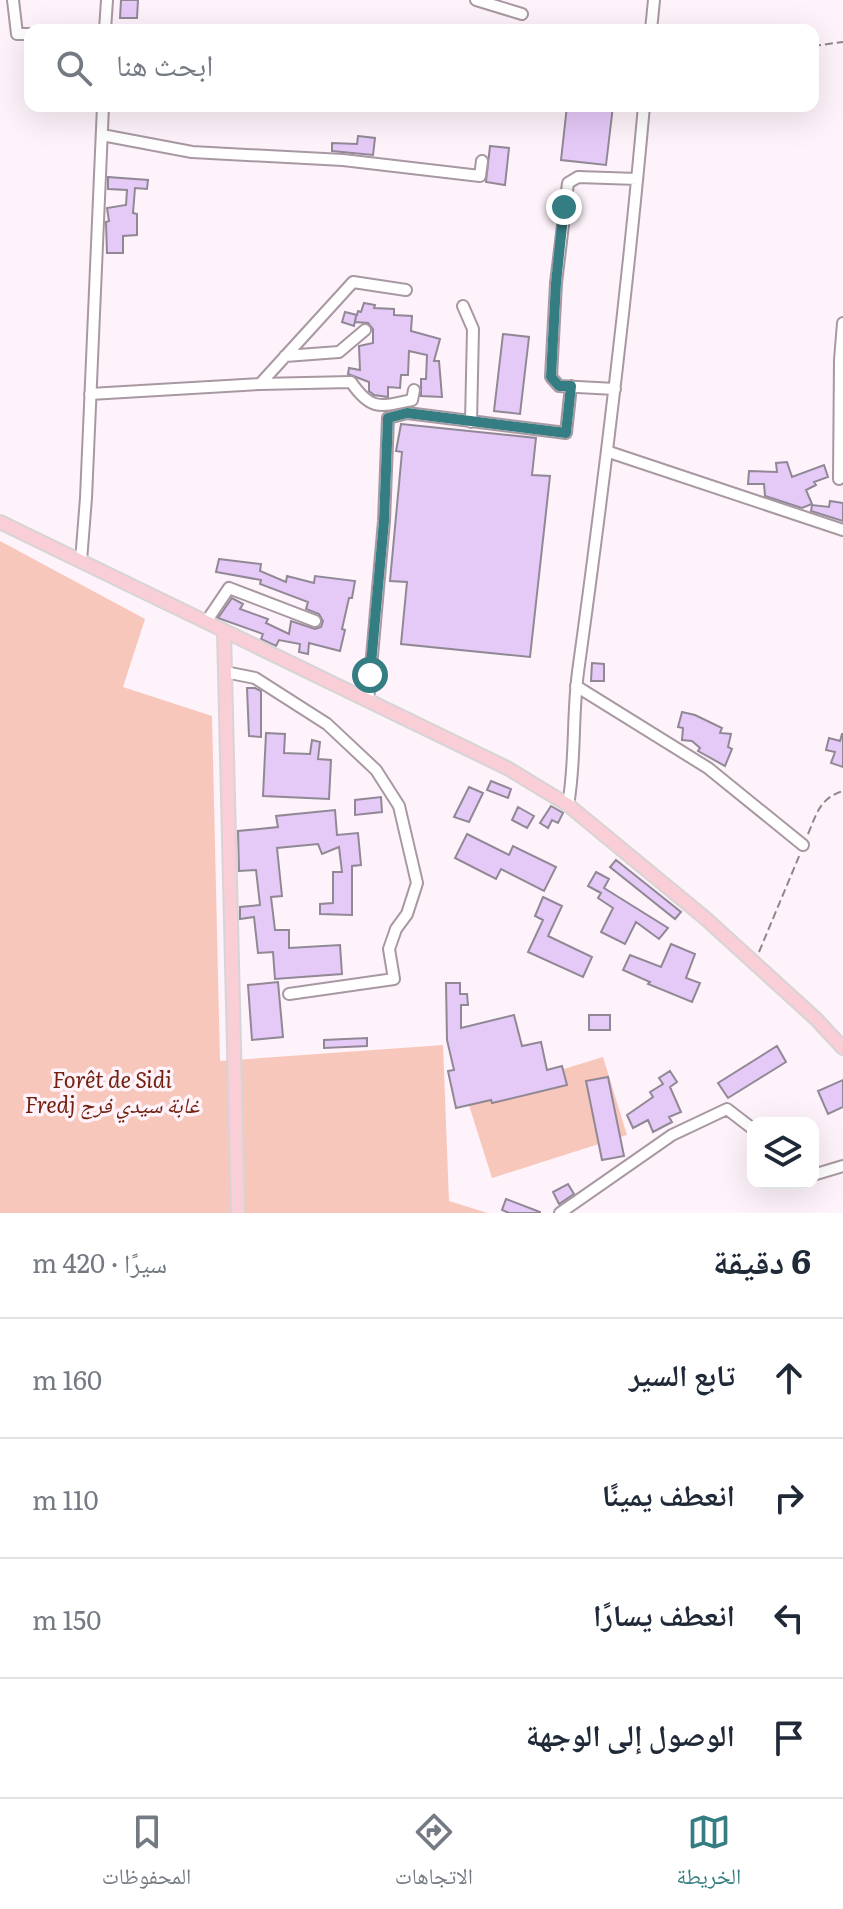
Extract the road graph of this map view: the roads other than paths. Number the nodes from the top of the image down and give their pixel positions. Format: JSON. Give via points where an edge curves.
{"nodes":[{"id":1,"x":13,"y":0,"type":"edge"},
{"id":2,"x":107,"y":0,"type":"edge"},
{"id":3,"x":476,"y":0,"type":"edge"},
{"id":4,"x":654,"y":0,"type":"edge"},
{"id":5,"x":522,"y":14,"type":"dead end"},
{"id":6,"x":105,"y":24,"type":"edge"},
{"id":7,"x":652,"y":24,"type":"edge"},
{"id":8,"x":24,"y":34,"type":"edge"},
{"id":9,"x":103,"y":112,"type":"edge"},
{"id":10,"x":643,"y":112,"type":"edge"},
{"id":11,"x":102,"y":135,"type":"junction"},
{"id":12,"x":482,"y":161,"type":"dead end"},
{"id":13,"x":637,"y":179,"type":"junction"},
{"id":14,"x":406,"y":290,"type":"dead end"},
{"id":15,"x":463,"y":306,"type":"dead end"},
{"id":16,"x":843,"y":323,"type":"edge"},
{"id":17,"x":365,"y":330,"type":"dead end"},
{"id":18,"x":285,"y":356,"type":"junction"},
{"id":19,"x":260,"y":384,"type":"junction"},
{"id":20,"x":571,"y":386,"type":"junction"},
{"id":21,"x":615,"y":389,"type":"junction"},
{"id":22,"x":414,"y":390,"type":"dead end"},
{"id":23,"x":90,"y":394,"type":"junction"},
{"id":24,"x":471,"y":422,"type":"junction"},
{"id":25,"x":609,"y":452,"type":"junction"},
{"id":26,"x":839,"y":479,"type":"dead end"},
{"id":27,"x":0,"y":522,"type":"edge"},
{"id":28,"x":843,"y":530,"type":"edge"},
{"id":29,"x":81,"y":561,"type":"junction"},
{"id":30,"x":315,"y":621,"type":"dead end"},
{"id":31,"x":206,"y":622,"type":"junction"},
{"id":32,"x":224,"y":631,"type":"junction"},
{"id":33,"x":225,"y":672,"type":"junction"},
{"id":34,"x":576,"y":686,"type":"junction"},
{"id":35,"x":368,"y":701,"type":"junction"},
{"id":36,"x":568,"y":805,"type":"junction"},
{"id":37,"x":803,"y":845,"type":"road end"},
{"id":38,"x":289,"y":994,"type":"dead end"},
{"id":39,"x":843,"y":1048,"type":"edge"},
{"id":40,"x":747,"y":1124,"type":"edge"},
{"id":41,"x":843,"y":1166,"type":"edge"},
{"id":42,"x":819,"y":1173,"type":"edge"},
{"id":43,"x":238,"y":1213,"type":"edge"},
{"id":44,"x":560,"y":1213,"type":"edge"}],
"edges":[{"from":1,"to":8,"type":"street","via":[[17,34]]},
{"from":2,"to":6,"type":"street"},
{"from":3,"to":5,"type":"street"},
{"from":4,"to":7,"type":"street"},
{"from":9,"to":11,"type":"street"},
{"from":10,"to":13,"type":"street"},
{"from":11,"to":12,"type":"street","via":[[192,152],[343,160],[480,176]]},
{"from":11,"to":23,"type":"street"},
{"from":13,"to":20,"type":"street","via":[[578,177],[568,183],[551,377],[559,386]]},
{"from":13,"to":21,"type":"street"},
{"from":14,"to":18,"type":"street","via":[[353,282]]},
{"from":15,"to":24,"type":"street","via":[[473,329]]},
{"from":16,"to":26,"type":"street"},
{"from":17,"to":18,"type":"street","via":[[339,352]]},
{"from":18,"to":19,"type":"street"},
{"from":19,"to":22,"type":"street","via":[[351,382],[372,405],[412,400]]},
{"from":19,"to":23,"type":"street"},
{"from":20,"to":21,"type":"street"},
{"from":20,"to":24,"type":"street","via":[[566,433]]},
{"from":21,"to":25,"type":"street"},
{"from":23,"to":29,"type":"street"},
{"from":24,"to":35,"type":"street","via":[[407,413],[388,418]]},
{"from":25,"to":28,"type":"street"},
{"from":25,"to":34,"type":"street"},
{"from":27,"to":29,"type":"main road"},
{"from":29,"to":31,"type":"main road"},
{"from":30,"to":31,"type":"street","via":[[229,588]]},
{"from":31,"to":32,"type":"main road"},
{"from":32,"to":33,"type":"main road"},
{"from":32,"to":35,"type":"main road"},
{"from":33,"to":38,"type":"street","via":[[255,678],[327,724],[376,770],[399,806],[417,883],[389,949],[394,979]]},
{"from":33,"to":43,"type":"main road"},
{"from":34,"to":36,"type":"street"},
{"from":34,"to":37,"type":"street","via":[[708,768]]},
{"from":35,"to":36,"type":"main road","via":[[509,769]]},
{"from":36,"to":39,"type":"main road","via":[[705,918]]},
{"from":40,"to":44,"type":"street","via":[[727,1109],[672,1135]]},
{"from":41,"to":42,"type":"street"}]}
